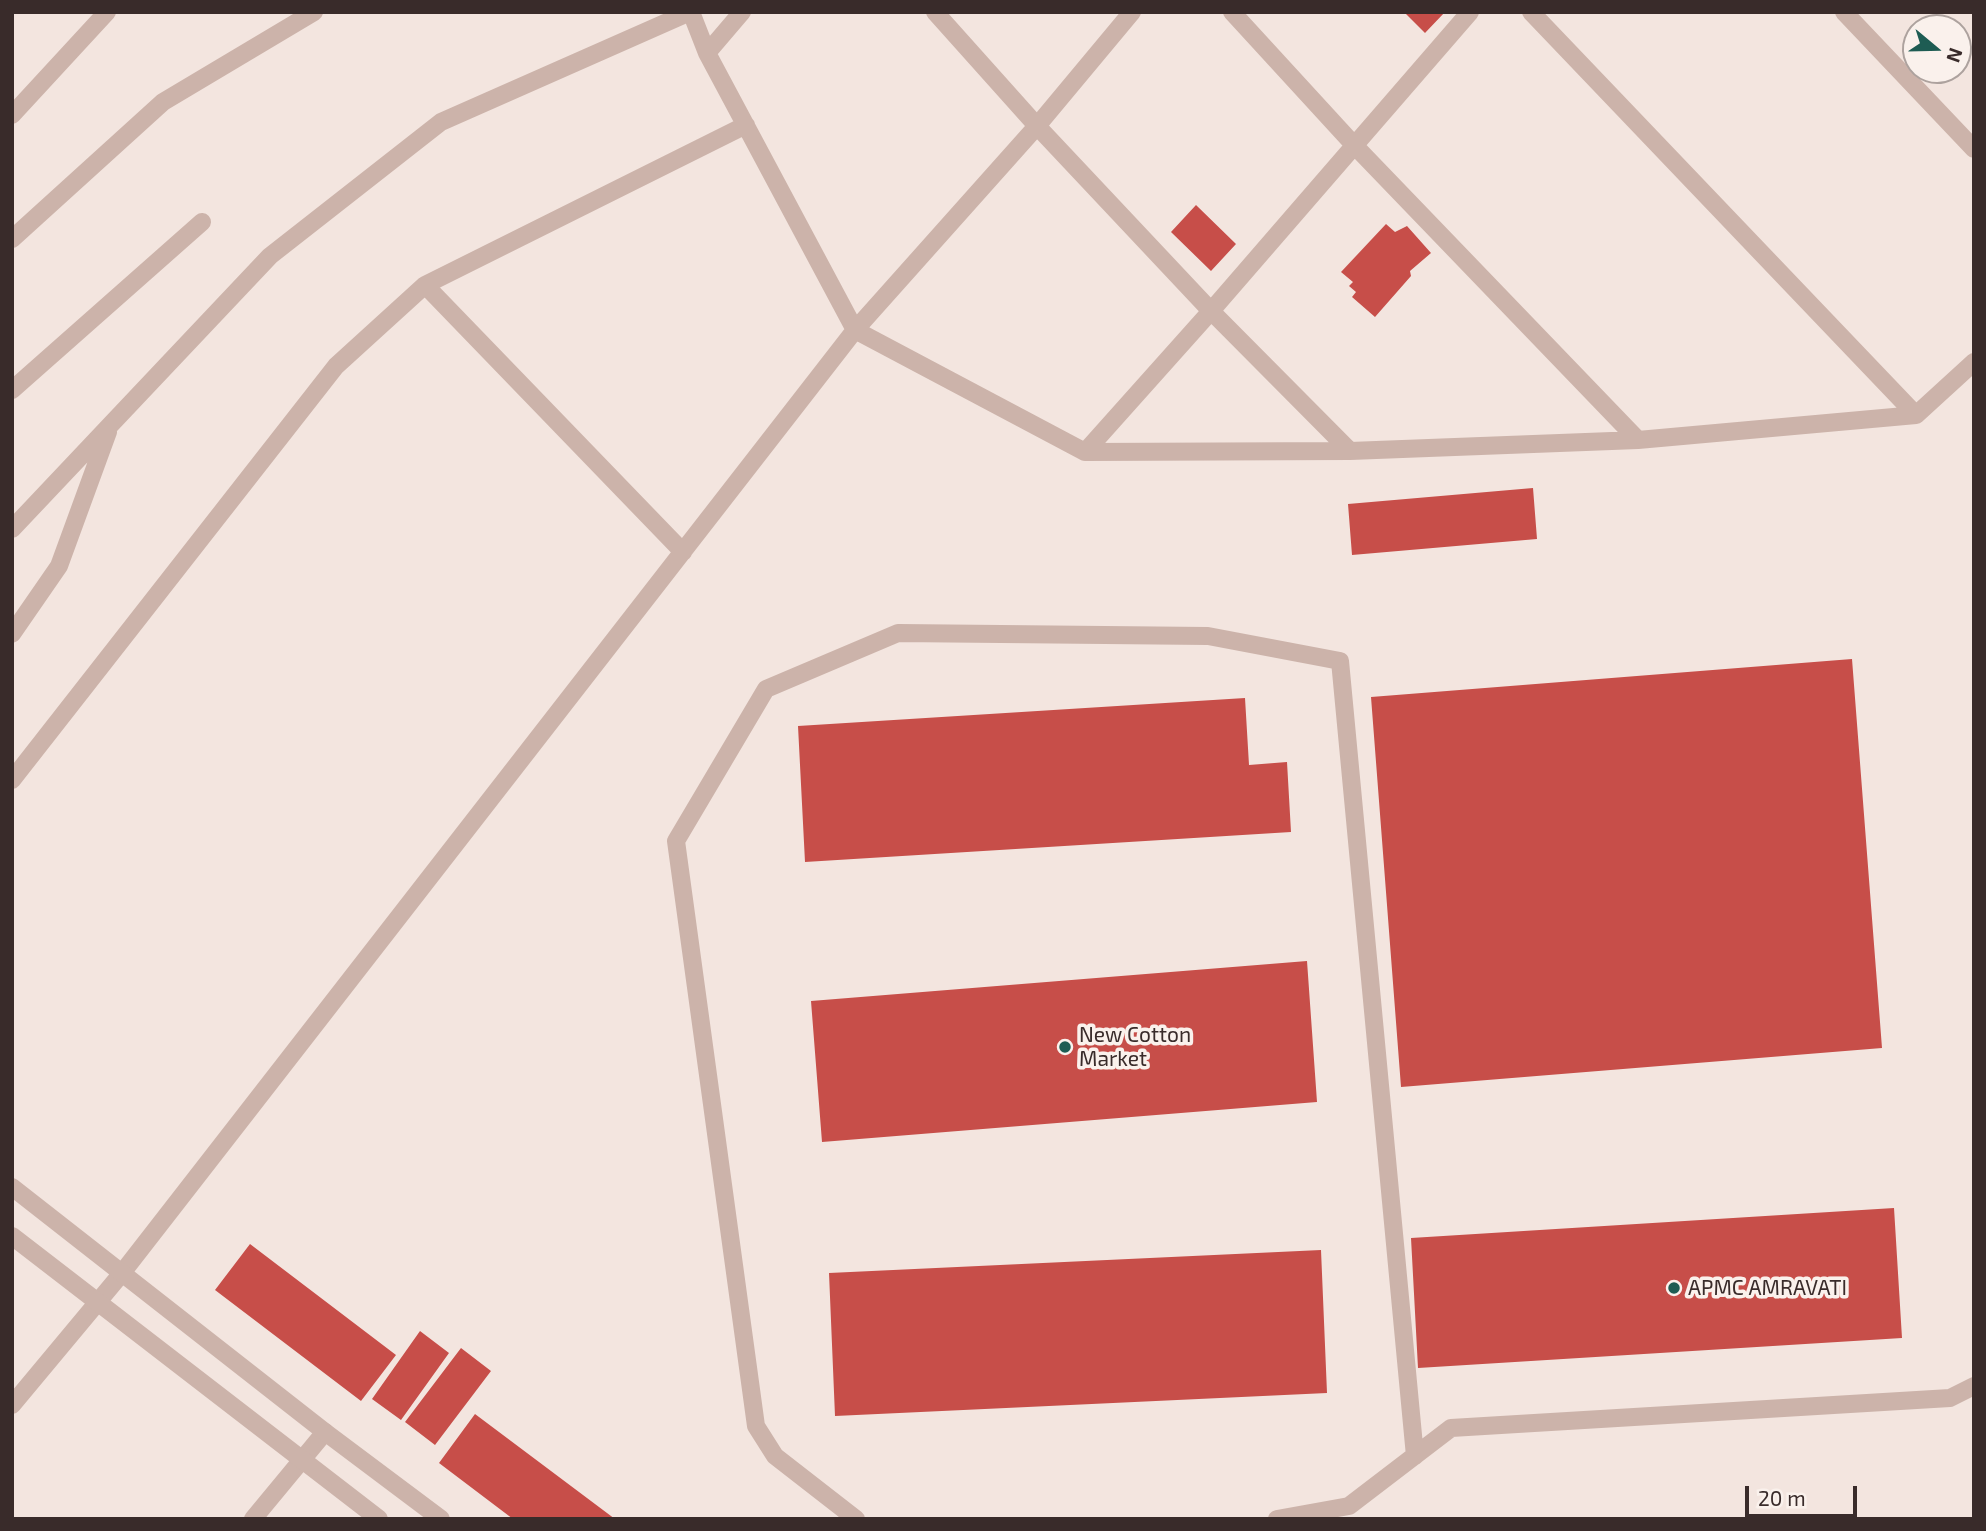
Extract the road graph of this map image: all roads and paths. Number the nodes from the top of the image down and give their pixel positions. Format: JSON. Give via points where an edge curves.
{"nodes":[{"id":1,"x":107,"y":12,"type":"edge"},
{"id":2,"x":314,"y":12,"type":"edge"},
{"id":3,"x":690,"y":12,"type":"edge"},
{"id":4,"x":742,"y":12,"type":"edge"},
{"id":5,"x":934,"y":12,"type":"edge"},
{"id":6,"x":1132,"y":12,"type":"edge"},
{"id":7,"x":1231,"y":12,"type":"edge"},
{"id":8,"x":1470,"y":12,"type":"edge"},
{"id":9,"x":1531,"y":12,"type":"edge"},
{"id":10,"x":1844,"y":12,"type":"edge"},
{"id":11,"x":708,"y":53,"type":"junction"},
{"id":12,"x":12,"y":116,"type":"edge"},
{"id":13,"x":746,"y":125,"type":"junction"},
{"id":14,"x":1037,"y":125,"type":"junction"},
{"id":15,"x":1354,"y":145,"type":"junction"},
{"id":16,"x":1974,"y":149,"type":"edge"},
{"id":17,"x":202,"y":222,"type":"dead end"},
{"id":18,"x":12,"y":239,"type":"edge"},
{"id":19,"x":425,"y":285,"type":"junction"},
{"id":20,"x":1211,"y":311,"type":"junction"},
{"id":21,"x":855,"y":330,"type":"junction"},
{"id":22,"x":1974,"y":362,"type":"edge"},
{"id":23,"x":12,"y":390,"type":"edge"},
{"id":24,"x":1916,"y":415,"type":"junction"},
{"id":25,"x":110,"y":425,"type":"junction"},
{"id":26,"x":1638,"y":440,"type":"junction"},
{"id":27,"x":1350,"y":451,"type":"junction"},
{"id":28,"x":1084,"y":452,"type":"junction"},
{"id":29,"x":12,"y":529,"type":"edge"},
{"id":30,"x":683,"y":552,"type":"junction"},
{"id":31,"x":12,"y":634,"type":"edge"},
{"id":32,"x":12,"y":780,"type":"edge"},
{"id":33,"x":12,"y":1187,"type":"edge"},
{"id":34,"x":12,"y":1236,"type":"edge"},
{"id":35,"x":122,"y":1273,"type":"junction"},
{"id":36,"x":97,"y":1302,"type":"junction"},
{"id":37,"x":1974,"y":1386,"type":"edge"},
{"id":38,"x":12,"y":1405,"type":"edge"},
{"id":39,"x":325,"y":1432,"type":"junction"},
{"id":40,"x":1416,"y":1456,"type":"junction"},
{"id":41,"x":302,"y":1461,"type":"junction"},
{"id":42,"x":1354,"y":1512,"type":"edge"},
{"id":43,"x":253,"y":1519,"type":"edge"},
{"id":44,"x":379,"y":1519,"type":"edge"},
{"id":45,"x":441,"y":1519,"type":"edge"},
{"id":46,"x":856,"y":1519,"type":"edge"},
{"id":47,"x":1277,"y":1519,"type":"edge"}],
"edges":[{"from":1,"to":12,"type":"street"},
{"from":2,"to":18,"type":"street","via":[[163,102]]},
{"from":3,"to":11,"type":"street"},
{"from":3,"to":25,"type":"street","via":[[441,122],[270,256]]},
{"from":4,"to":11,"type":"street"},
{"from":5,"to":14,"type":"street"},
{"from":6,"to":14,"type":"street"},
{"from":7,"to":15,"type":"street"},
{"from":8,"to":15,"type":"street"},
{"from":9,"to":24,"type":"street"},
{"from":10,"to":16,"type":"street"},
{"from":11,"to":13,"type":"street"},
{"from":13,"to":19,"type":"street"},
{"from":13,"to":21,"type":"street"},
{"from":14,"to":20,"type":"street"},
{"from":14,"to":21,"type":"street"},
{"from":15,"to":20,"type":"street"},
{"from":15,"to":26,"type":"street"},
{"from":17,"to":23,"type":"street"},
{"from":19,"to":30,"type":"street"},
{"from":19,"to":32,"type":"street","via":[[336,366]]},
{"from":20,"to":27,"type":"street"},
{"from":20,"to":28,"type":"street"},
{"from":21,"to":28,"type":"street"},
{"from":21,"to":30,"type":"street"},
{"from":22,"to":24,"type":"street"},
{"from":24,"to":26,"type":"street"},
{"from":25,"to":29,"type":"street"},
{"from":25,"to":31,"type":"street","via":[[59,566]]},
{"from":26,"to":27,"type":"street"},
{"from":27,"to":28,"type":"street"},
{"from":30,"to":35,"type":"street"},
{"from":33,"to":35,"type":"street"},
{"from":34,"to":36,"type":"street"},
{"from":35,"to":36,"type":"street"},
{"from":35,"to":39,"type":"street"},
{"from":36,"to":38,"type":"street"},
{"from":36,"to":41,"type":"street"},
{"from":37,"to":40,"type":"street","via":[[1950,1398],[1451,1429]]},
{"from":39,"to":41,"type":"street"},
{"from":39,"to":45,"type":"street"},
{"from":40,"to":42,"type":"street"},
{"from":40,"to":46,"type":"street","via":[[1340,661],[1208,636],[898,633],[766,689],[676,841],[756,1426],[775,1456]]},
{"from":41,"to":43,"type":"street"},
{"from":41,"to":44,"type":"street"},
{"from":42,"to":47,"type":"street"}]}
